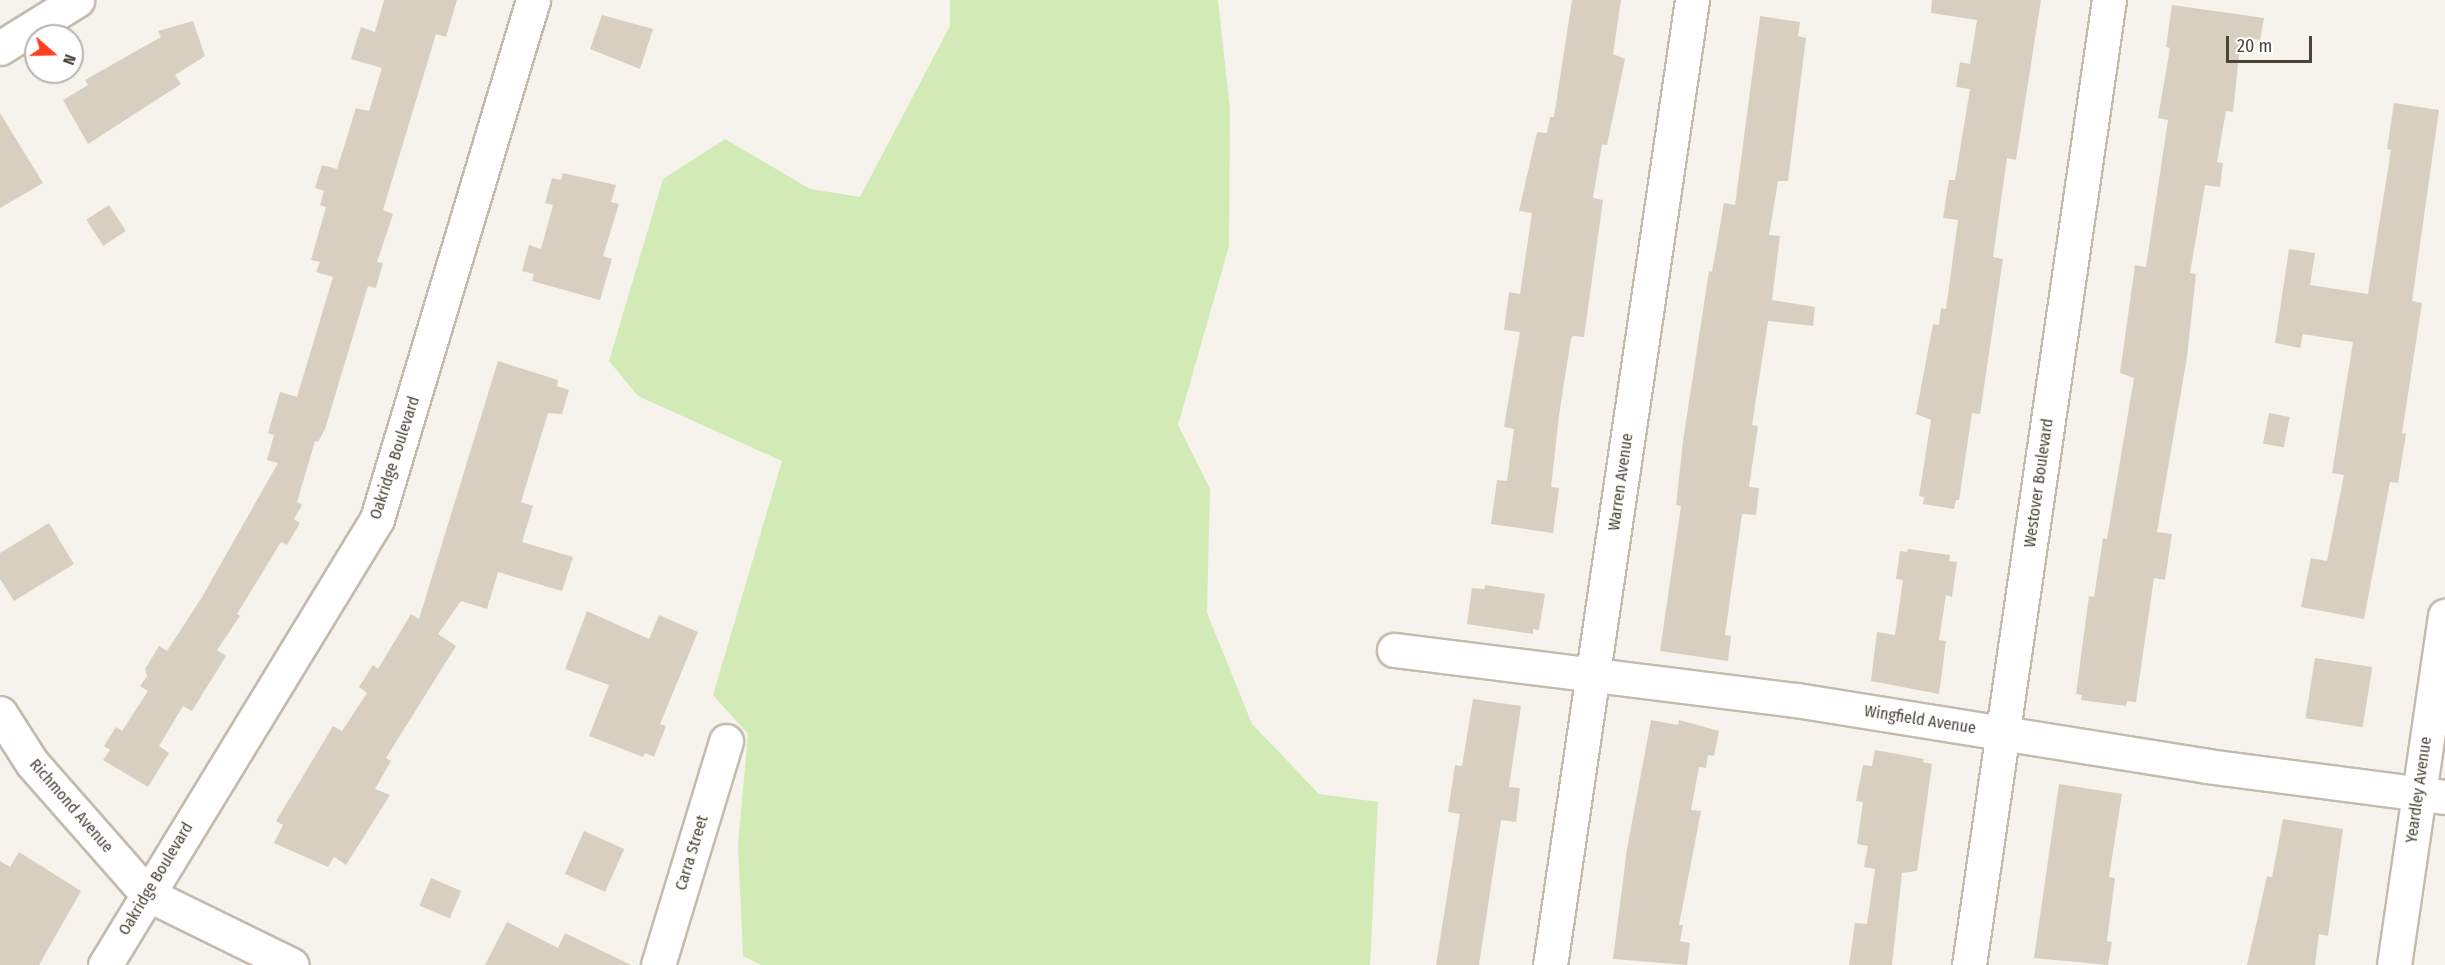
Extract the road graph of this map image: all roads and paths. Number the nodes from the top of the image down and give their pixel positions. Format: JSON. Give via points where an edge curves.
{"nodes":[{"id":1,"x":77,"y":0,"type":"edge"},
{"id":2,"x":533,"y":0,"type":"edge"},
{"id":3,"x":1692,"y":0,"type":"edge"},
{"id":4,"x":2109,"y":0,"type":"edge"},
{"id":5,"x":0,"y":48,"type":"edge"},
{"id":6,"x":2445,"y":616,"type":"edge"},
{"id":7,"x":1394,"y":650,"type":"dead end"},
{"id":8,"x":1593,"y":672,"type":"junction"},
{"id":9,"x":0,"y":713,"type":"edge"},
{"id":10,"x":2002,"y":733,"type":"junction"},
{"id":11,"x":726,"y":741,"type":"dead end"},
{"id":12,"x":2432,"y":795,"type":"edge"},
{"id":13,"x":147,"y":894,"type":"junction"},
{"id":14,"x":105,"y":965,"type":"edge"},
{"id":15,"x":292,"y":965,"type":"edge"},
{"id":16,"x":658,"y":965,"type":"edge"},
{"id":17,"x":1550,"y":965,"type":"edge"},
{"id":18,"x":1969,"y":965,"type":"edge"},
{"id":19,"x":2394,"y":965,"type":"edge"}],
"edges":[{"from":1,"to":5,"type":"street"},
{"from":2,"to":13,"type":"street","name":"Oakridge Boulevard","via":[[377,519]]},
{"from":3,"to":8,"type":"street","name":"Warren Avenue"},
{"from":4,"to":10,"type":"street","name":"Westover Boulevard"},
{"from":6,"to":12,"type":"street","name":"Yeardley Avenue"},
{"from":7,"to":8,"type":"street","name":"Wingfield Avenue"},
{"from":8,"to":10,"type":"street","name":"Wingfield Avenue"},
{"from":8,"to":17,"type":"street","name":"Warren Avenue"},
{"from":9,"to":13,"type":"street","name":"Richmond Avenue","via":[[32,763]]},
{"from":10,"to":12,"type":"street","name":"Wingfield Avenue","via":[[2207,766]]},
{"from":10,"to":18,"type":"street","name":"Westover Boulevard"},
{"from":11,"to":16,"type":"street","name":"Carra Street"},
{"from":12,"to":19,"type":"street","name":"Yeardley Avenue"},
{"from":13,"to":14,"type":"street","name":"Oakridge Boulevard"},
{"from":13,"to":15,"type":"street"}]}
